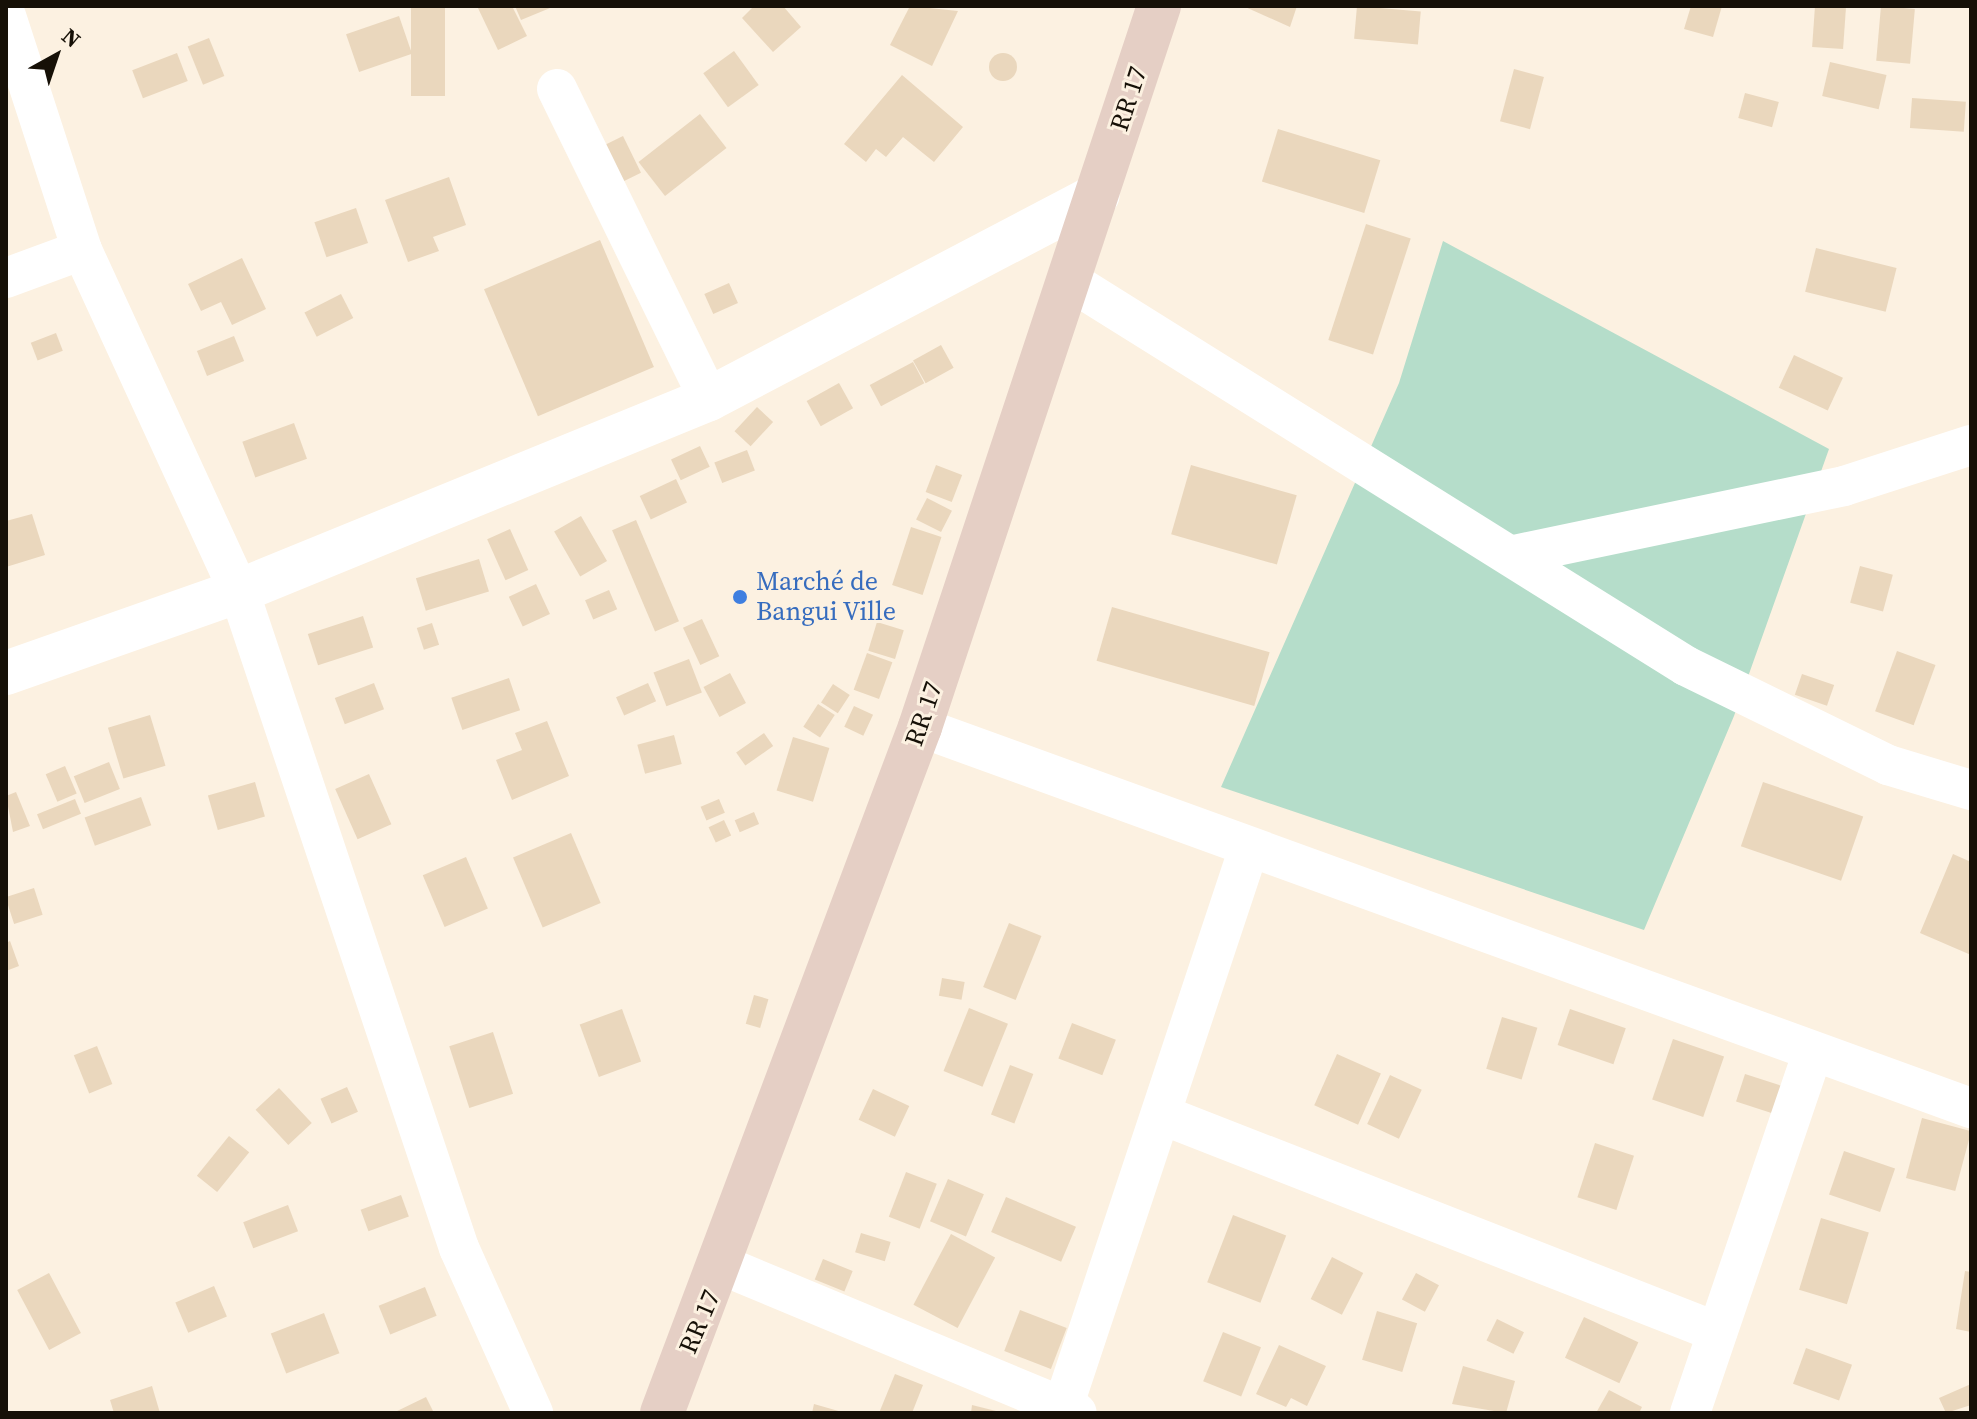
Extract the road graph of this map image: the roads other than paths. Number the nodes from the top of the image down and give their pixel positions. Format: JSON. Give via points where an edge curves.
{"nodes":[{"id":1,"x":1159,"y":6,"type":"edge"},
{"id":2,"x":6,"y":16,"type":"edge"},
{"id":3,"x":557,"y":89,"type":"dead end"},
{"id":4,"x":1098,"y":195,"type":"junction"},
{"id":5,"x":82,"y":250,"type":"junction"},
{"id":6,"x":6,"y":278,"type":"edge"},
{"id":7,"x":1070,"y":281,"type":"junction"},
{"id":8,"x":709,"y":399,"type":"junction"},
{"id":9,"x":1971,"y":445,"type":"edge"},
{"id":10,"x":1514,"y":555,"type":"junction"},
{"id":11,"x":239,"y":591,"type":"junction"},
{"id":12,"x":6,"y":673,"type":"edge"},
{"id":13,"x":920,"y":727,"type":"junction"},
{"id":14,"x":1971,"y":790,"type":"edge"},
{"id":15,"x":1248,"y":851,"type":"junction"},
{"id":16,"x":1812,"y":1055,"type":"junction"},
{"id":17,"x":1971,"y":1108,"type":"edge"},
{"id":18,"x":1165,"y":1116,"type":"junction"},
{"id":19,"x":724,"y":1266,"type":"junction"},
{"id":20,"x":1717,"y":1332,"type":"junction"},
{"id":21,"x":1067,"y":1411,"type":"edge"},
{"id":22,"x":533,"y":1413,"type":"edge"},
{"id":23,"x":662,"y":1413,"type":"edge"},
{"id":24,"x":1690,"y":1413,"type":"edge"}],
"edges":[{"from":1,"to":4,"type":"main road","name":"RR 17","number":"RR 17"},
{"from":2,"to":5,"type":"street"},
{"from":3,"to":8,"type":"street"},
{"from":4,"to":7,"type":"main road","name":"RR 17","number":"RR 17"},
{"from":4,"to":8,"type":"street"},
{"from":5,"to":6,"type":"street"},
{"from":5,"to":11,"type":"street"},
{"from":7,"to":10,"type":"street"},
{"from":7,"to":13,"type":"main road","name":"RR 17","number":"RR 17"},
{"from":8,"to":11,"type":"street"},
{"from":9,"to":10,"type":"street","via":[[1844,486]]},
{"from":10,"to":14,"type":"street","via":[[1716,682],[1888,765]]},
{"from":11,"to":12,"type":"street"},
{"from":11,"to":22,"type":"street","via":[[459,1248]]},
{"from":13,"to":15,"type":"street"},
{"from":13,"to":19,"type":"main road","name":"RR 17","number":"RR 17"},
{"from":15,"to":16,"type":"street"},
{"from":15,"to":18,"type":"street"},
{"from":16,"to":17,"type":"street"},
{"from":16,"to":20,"type":"street"},
{"from":18,"to":20,"type":"street"},
{"from":18,"to":21,"type":"street"},
{"from":19,"to":21,"type":"street"},
{"from":19,"to":23,"type":"main road","name":"RR 17","number":"RR 17"},
{"from":20,"to":24,"type":"street"}]}
